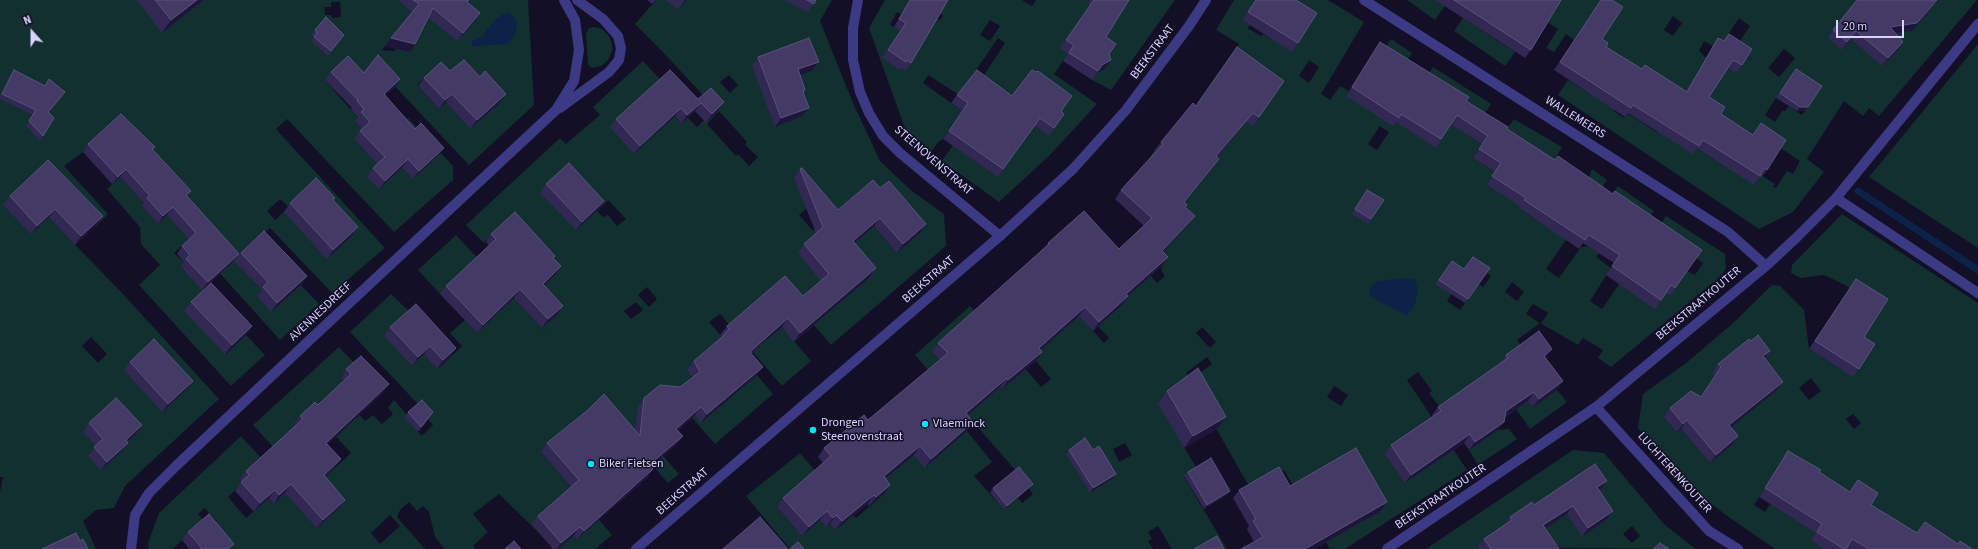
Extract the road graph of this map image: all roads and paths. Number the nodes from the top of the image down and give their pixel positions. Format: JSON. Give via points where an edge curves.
{"nodes":[{"id":1,"x":564,"y":0,"type":"edge"},
{"id":2,"x":577,"y":0,"type":"edge"},
{"id":3,"x":858,"y":0,"type":"edge"},
{"id":4,"x":1206,"y":0,"type":"edge"},
{"id":5,"x":1364,"y":0,"type":"edge"},
{"id":6,"x":1978,"y":24,"type":"edge"},
{"id":7,"x":556,"y":110,"type":"junction"},
{"id":8,"x":1836,"y":198,"type":"junction"},
{"id":9,"x":1000,"y":236,"type":"junction"},
{"id":10,"x":1766,"y":266,"type":"junction"},
{"id":11,"x":1978,"y":293,"type":"edge"},
{"id":12,"x":1596,"y":407,"type":"junction"},
{"id":13,"x":131,"y":549,"type":"edge"},
{"id":14,"x":636,"y":549,"type":"edge"},
{"id":15,"x":1387,"y":549,"type":"edge"},
{"id":16,"x":1738,"y":549,"type":"edge"}],
"edges":[{"from":1,"to":7,"type":"street","name":"AVENNESDREEF","via":[[575,20],[579,50],[574,81]]},
{"from":2,"to":7,"type":"street","name":"AVENNESDREEF","via":[[603,19],[618,36],[621,48],[619,60],[609,72]]},
{"from":3,"to":9,"type":"street","name":"STEENOVENSTRAAT","via":[[853,28],[854,60],[860,92],[869,114],[883,136],[900,153]]},
{"from":4,"to":9,"type":"street","name":"BEEKSTRAAT","via":[[1126,110],[1073,169]]},
{"from":5,"to":10,"type":"street","name":"WALLEMEERS","via":[[1728,232]]},
{"from":6,"to":8,"type":"street","name":"BEEKSTRAATKOUTER"},
{"from":7,"to":13,"type":"street","name":"AVENNESDREEF","via":[[154,488],[135,515]]},
{"from":8,"to":10,"type":"street","name":"BEEKSTRAATKOUTER"},
{"from":8,"to":11,"type":"street"},
{"from":9,"to":14,"type":"street","name":"BEEKSTRAAT"},
{"from":10,"to":12,"type":"street","name":"BEEKSTRAATKOUTER"},
{"from":12,"to":15,"type":"street","name":"BEEKSTRAATKOUTER"},
{"from":12,"to":16,"type":"street","name":"LUCHTERENKOUTER","via":[[1709,531]]}]}
